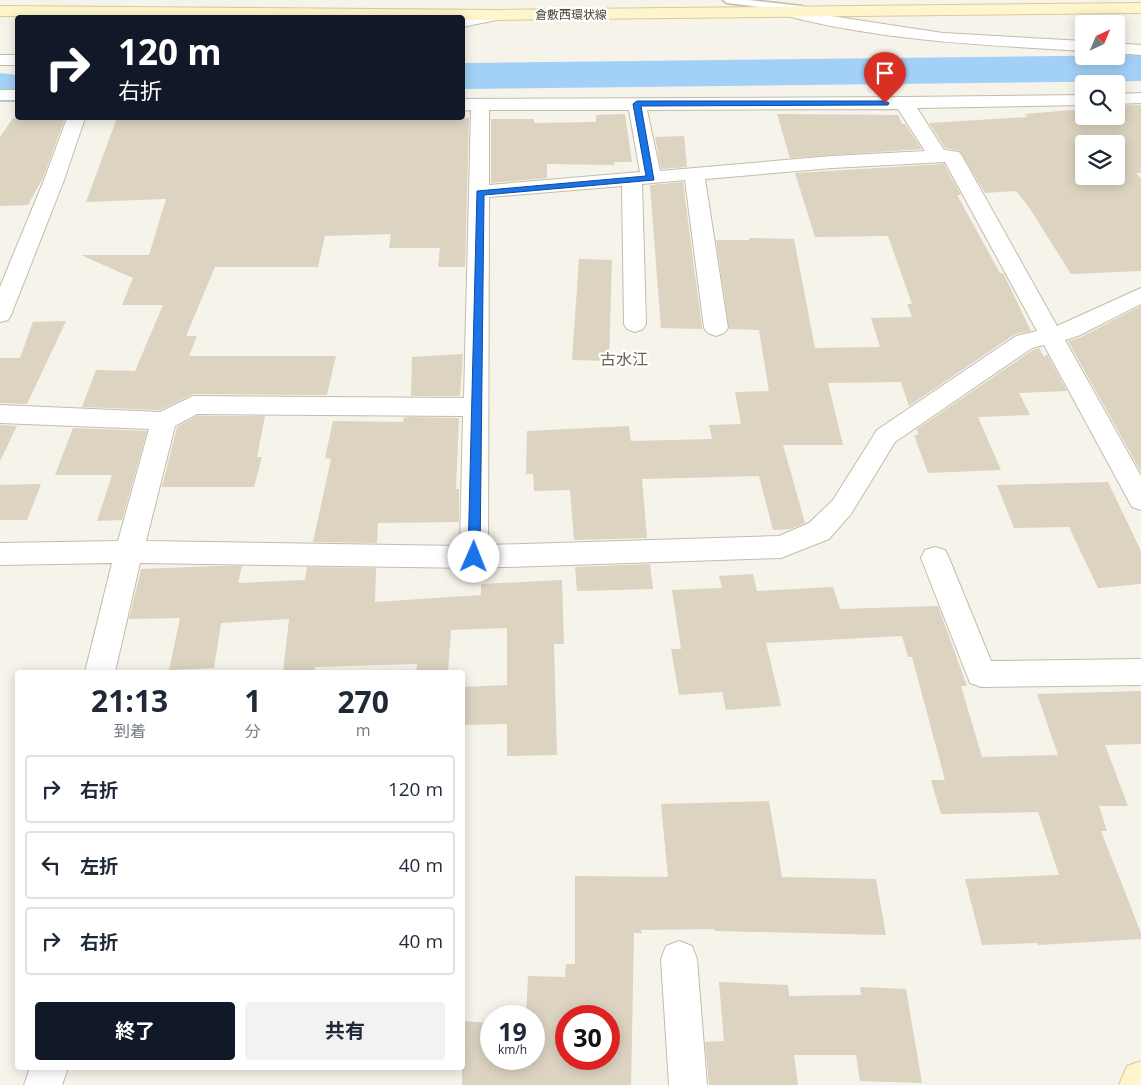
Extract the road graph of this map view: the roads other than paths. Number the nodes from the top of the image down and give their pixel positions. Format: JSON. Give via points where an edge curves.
{"nodes":[{"id":1,"x":727,"y":0,"type":"edge"},
{"id":2,"x":1141,"y":8,"type":"edge"},
{"id":3,"x":0,"y":11,"type":"edge"},
{"id":4,"x":828,"y":12,"type":"junction"},
{"id":5,"x":793,"y":13,"type":"junction"},
{"id":6,"x":496,"y":15,"type":"junction"},
{"id":7,"x":465,"y":21,"type":"edge"},
{"id":8,"x":1075,"y":45,"type":"edge"},
{"id":9,"x":1125,"y":49,"type":"edge"},
{"id":10,"x":1141,"y":50,"type":"edge"},
{"id":11,"x":0,"y":60,"type":"edge"},
{"id":12,"x":15,"y":60,"type":"edge"},
{"id":13,"x":0,"y":95,"type":"edge"},
{"id":14,"x":15,"y":95,"type":"edge"},
{"id":15,"x":1141,"y":98,"type":"edge"},
{"id":16,"x":1125,"y":99,"type":"edge"},
{"id":17,"x":1075,"y":100,"type":"edge"},
{"id":18,"x":904,"y":103,"type":"junction"},
{"id":19,"x":637,"y":104,"type":"junction"},
{"id":20,"x":471,"y":105,"type":"edge"},
{"id":21,"x":75,"y":120,"type":"edge"},
{"id":22,"x":938,"y":156,"type":"junction"},
{"id":23,"x":694,"y":174,"type":"junction"},
{"id":24,"x":641,"y":179,"type":"junction"},
{"id":25,"x":480,"y":192,"type":"junction"},
{"id":26,"x":1141,"y":295,"type":"edge"},
{"id":27,"x":0,"y":315,"type":"edge"},
{"id":28,"x":635,"y":324,"type":"dead end"},
{"id":29,"x":716,"y":328,"type":"dead end"},
{"id":30,"x":1049,"y":335,"type":"junction"},
{"id":31,"x":477,"y":408,"type":"junction"},
{"id":32,"x":0,"y":414,"type":"edge"},
{"id":33,"x":164,"y":421,"type":"junction"},
{"id":34,"x":1141,"y":500,"type":"edge"},
{"id":35,"x":129,"y":552,"type":"junction"},
{"id":36,"x":0,"y":554,"type":"edge"},
{"id":37,"x":474,"y":557,"type":"junction"},
{"id":38,"x":936,"y":558,"type":"dead end"},
{"id":39,"x":100,"y":670,"type":"edge"},
{"id":40,"x":1141,"y":672,"type":"edge"},
{"id":41,"x":679,"y":959,"type":"dead end"},
{"id":42,"x":48,"y":1070,"type":"edge"},
{"id":43,"x":1141,"y":1080,"type":"edge"},
{"id":44,"x":43,"y":1085,"type":"edge"},
{"id":45,"x":688,"y":1085,"type":"edge"},
{"id":46,"x":1138,"y":1085,"type":"edge"}],
"edges":[{"from":1,"to":4,"type":"lane"},
{"from":2,"to":4,"type":"main road","name":"倉敷西環状線"},
{"from":3,"to":6,"type":"main road","name":"倉敷西環状線"},
{"from":4,"to":5,"type":"main road","name":"倉敷西環状線"},
{"from":5,"to":6,"type":"main road","name":"倉敷西環状線"},
{"from":5,"to":8,"type":"street","via":[[943,38]]},
{"from":6,"to":7,"type":"street"},
{"from":9,"to":10,"type":"street"},
{"from":11,"to":12,"type":"street"},
{"from":13,"to":14,"type":"street"},
{"from":15,"to":16,"type":"street"},
{"from":17,"to":18,"type":"street"},
{"from":18,"to":19,"type":"street"},
{"from":18,"to":22,"type":"street"},
{"from":19,"to":20,"type":"street"},
{"from":19,"to":24,"type":"street"},
{"from":20,"to":25,"type":"street"},
{"from":21,"to":27,"type":"street"},
{"from":22,"to":23,"type":"street"},
{"from":22,"to":30,"type":"street","via":[[952,156]]},
{"from":23,"to":24,"type":"street"},
{"from":23,"to":29,"type":"street"},
{"from":24,"to":25,"type":"street"},
{"from":24,"to":28,"type":"street"},
{"from":25,"to":31,"type":"street"},
{"from":26,"to":30,"type":"street","via":[[1070,331]]},
{"from":30,"to":34,"type":"street"},
{"from":30,"to":37,"type":"street","via":[[1024,342],[886,436],[842,507],[819,531],[781,547]]},
{"from":31,"to":33,"type":"street","via":[[193,405]]},
{"from":31,"to":37,"type":"street"},
{"from":32,"to":33,"type":"street"},
{"from":33,"to":35,"type":"street"},
{"from":35,"to":36,"type":"street"},
{"from":35,"to":37,"type":"street"},
{"from":35,"to":39,"type":"street"},
{"from":38,"to":40,"type":"street","via":[[981,674]]},
{"from":41,"to":45,"type":"street"},
{"from":42,"to":44,"type":"street"},
{"from":43,"to":46,"type":"main road"}]}
